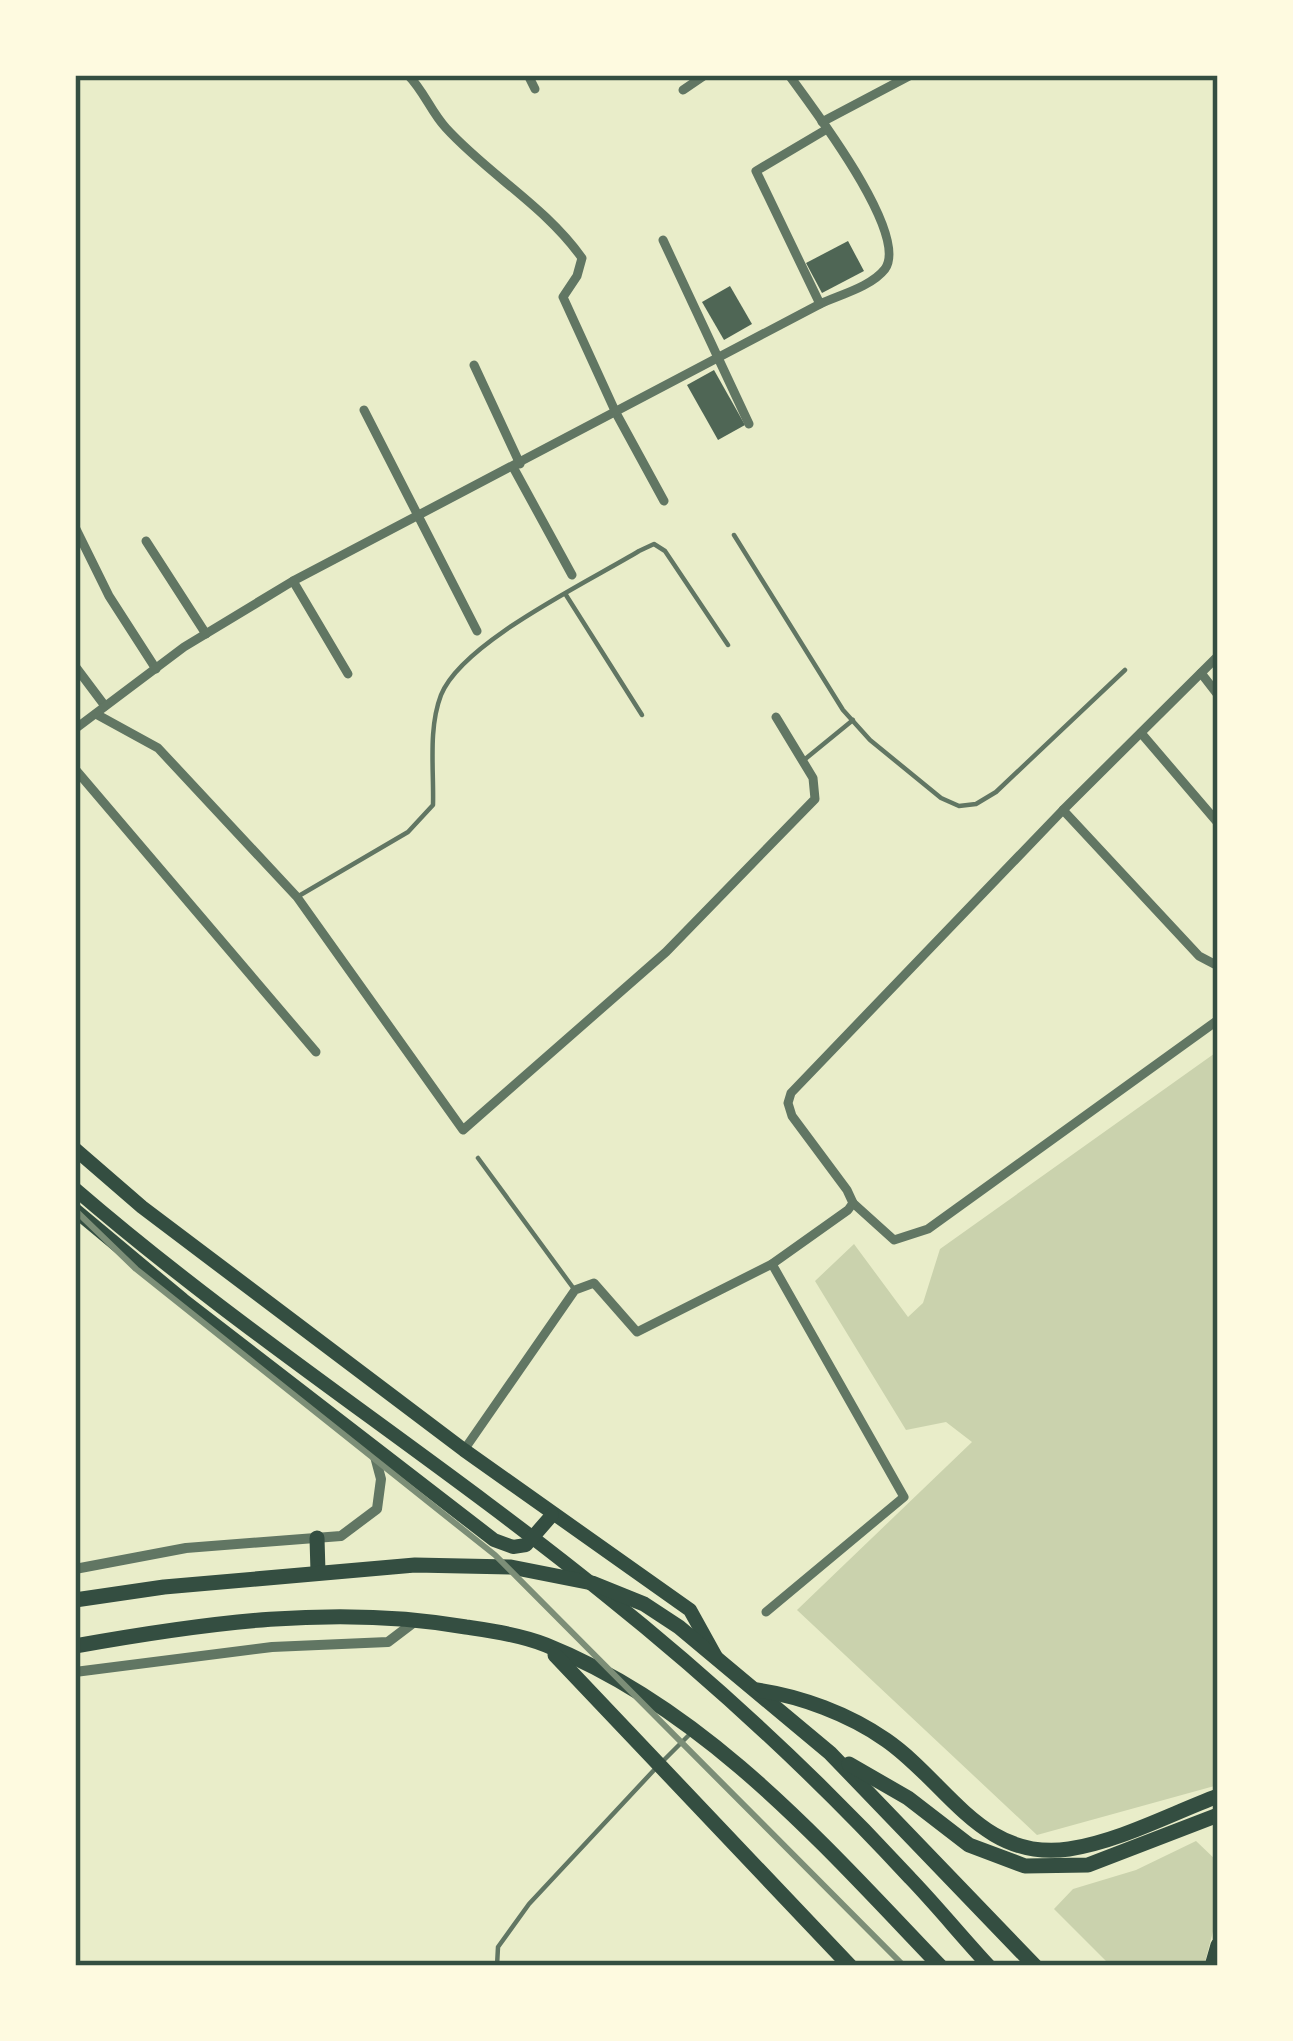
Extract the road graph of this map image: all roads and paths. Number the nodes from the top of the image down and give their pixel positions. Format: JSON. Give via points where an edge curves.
{"nodes":[{"id":1,"x":408,"y":75,"type":"edge"},
{"id":2,"x":528,"y":75,"type":"edge"},
{"id":3,"x":705,"y":75,"type":"edge"},
{"id":4,"x":789,"y":75,"type":"edge"},
{"id":5,"x":911,"y":75,"type":"edge"},
{"id":6,"x":535,"y":89,"type":"dead end"},
{"id":7,"x":683,"y":90,"type":"dead end"},
{"id":8,"x":825,"y":126,"type":"junction"},
{"id":9,"x":663,"y":240,"type":"dead end"},
{"id":10,"x":820,"y":304,"type":"junction"},
{"id":11,"x":719,"y":359,"type":"junction"},
{"id":12,"x":474,"y":365,"type":"dead end"},
{"id":13,"x":364,"y":410,"type":"dead end"},
{"id":14,"x":616,"y":413,"type":"junction"},
{"id":15,"x":749,"y":424,"type":"dead end"},
{"id":16,"x":517,"y":466,"type":"junction"},
{"id":17,"x":664,"y":501,"type":"dead end"},
{"id":18,"x":416,"y":518,"type":"junction"},
{"id":19,"x":75,"y":527,"type":"edge"},
{"id":20,"x":734,"y":536,"type":"dead end"},
{"id":21,"x":146,"y":541,"type":"dead end"},
{"id":22,"x":572,"y":575,"type":"dead end"},
{"id":23,"x":293,"y":581,"type":"junction"},
{"id":24,"x":566,"y":595,"type":"junction"},
{"id":25,"x":478,"y":631,"type":"dead end"},
{"id":26,"x":206,"y":634,"type":"junction"},
{"id":27,"x":728,"y":645,"type":"dead end"},
{"id":28,"x":1218,"y":656,"type":"edge"},
{"id":29,"x":75,"y":666,"type":"edge"},
{"id":30,"x":156,"y":668,"type":"junction"},
{"id":31,"x":1125,"y":670,"type":"dead end"},
{"id":32,"x":1201,"y":673,"type":"junction"},
{"id":33,"x":348,"y":674,"type":"dead end"},
{"id":34,"x":1218,"y":695,"type":"edge"},
{"id":35,"x":100,"y":710,"type":"junction"},
{"id":36,"x":642,"y":715,"type":"dead end"},
{"id":37,"x":776,"y":717,"type":"dead end"},
{"id":38,"x":853,"y":720,"type":"junction"},
{"id":39,"x":75,"y":729,"type":"edge"},
{"id":40,"x":1141,"y":733,"type":"junction"},
{"id":41,"x":804,"y":760,"type":"junction"},
{"id":42,"x":75,"y":769,"type":"edge"},
{"id":43,"x":1063,"y":811,"type":"junction"},
{"id":44,"x":1218,"y":823,"type":"edge"},
{"id":45,"x":298,"y":897,"type":"junction"},
{"id":46,"x":1218,"y":966,"type":"edge"},
{"id":47,"x":1218,"y":1020,"type":"edge"},
{"id":48,"x":316,"y":1052,"type":"dead end"},
{"id":49,"x":75,"y":1148,"type":"edge"},
{"id":50,"x":478,"y":1158,"type":"dead end"},
{"id":51,"x":75,"y":1189,"type":"edge"},
{"id":52,"x":853,"y":1203,"type":"junction"},
{"id":53,"x":78,"y":1219,"type":"edge"},
{"id":54,"x":772,"y":1264,"type":"junction"},
{"id":55,"x":575,"y":1290,"type":"junction"},
{"id":56,"x":373,"y":1449,"type":"junction"},
{"id":57,"x":464,"y":1450,"type":"junction"},
{"id":58,"x":552,"y":1515,"type":"junction"},
{"id":59,"x":317,"y":1538,"type":"junction"},
{"id":60,"x":75,"y":1569,"type":"edge"},
{"id":61,"x":318,"y":1572,"type":"junction"},
{"id":62,"x":75,"y":1600,"type":"edge"},
{"id":63,"x":766,"y":1612,"type":"dead end"},
{"id":64,"x":420,"y":1618,"type":"junction"},
{"id":65,"x":545,"y":1645,"type":"junction"},
{"id":66,"x":75,"y":1646,"type":"edge"},
{"id":67,"x":719,"y":1661,"type":"junction"},
{"id":68,"x":75,"y":1672,"type":"edge"},
{"id":69,"x":754,"y":1689,"type":"junction"},
{"id":70,"x":693,"y":1731,"type":"junction"},
{"id":71,"x":830,"y":1753,"type":"junction"},
{"id":72,"x":659,"y":1765,"type":"junction"},
{"id":73,"x":1218,"y":1796,"type":"edge"},
{"id":74,"x":1218,"y":1815,"type":"edge"},
{"id":75,"x":1218,"y":1946,"type":"edge"},
{"id":76,"x":497,"y":1966,"type":"edge"},
{"id":77,"x":850,"y":1966,"type":"edge"},
{"id":78,"x":940,"y":1966,"type":"edge"},
{"id":79,"x":989,"y":1966,"type":"edge"},
{"id":80,"x":1035,"y":1966,"type":"edge"},
{"id":81,"x":1212,"y":1966,"type":"edge"}],
"edges":[{"from":1,"to":14,"type":"street","via":[[443,125],[547,215],[582,259],[563,297]]},
{"from":2,"to":6,"type":"street"},
{"from":3,"to":7,"type":"street"},
{"from":4,"to":8,"type":"street"},
{"from":5,"to":8,"type":"street"},
{"from":8,"to":10,"type":"street","via":[[756,171]]},
{"from":8,"to":10,"type":"street","via":[[883,221],[890,252],[866,284]]},
{"from":9,"to":11,"type":"street"},
{"from":10,"to":11,"type":"street"},
{"from":11,"to":14,"type":"street"},
{"from":11,"to":15,"type":"street"},
{"from":12,"to":16,"type":"street"},
{"from":13,"to":18,"type":"street"},
{"from":14,"to":16,"type":"street"},
{"from":14,"to":17,"type":"street"},
{"from":16,"to":18,"type":"street"},
{"from":16,"to":22,"type":"street"},
{"from":18,"to":23,"type":"street"},
{"from":18,"to":25,"type":"street"},
{"from":19,"to":30,"type":"street"},
{"from":20,"to":38,"type":"lane"},
{"from":21,"to":26,"type":"street"},
{"from":23,"to":26,"type":"street"},
{"from":23,"to":33,"type":"street"},
{"from":24,"to":27,"type":"lane","via":[[659,545]]},
{"from":24,"to":36,"type":"lane"},
{"from":24,"to":45,"type":"lane","via":[[454,669],[433,729],[433,805],[408,832]]},
{"from":26,"to":30,"type":"street"},
{"from":28,"to":32,"type":"street"},
{"from":29,"to":35,"type":"street"},
{"from":30,"to":35,"type":"street"},
{"from":31,"to":38,"type":"lane","via":[[976,804],[941,798]]},
{"from":32,"to":34,"type":"street"},
{"from":32,"to":40,"type":"street"},
{"from":35,"to":39,"type":"street"},
{"from":35,"to":45,"type":"street","via":[[158,748]]},
{"from":37,"to":41,"type":"street"},
{"from":38,"to":41,"type":"lane"},
{"from":40,"to":43,"type":"street"},
{"from":40,"to":44,"type":"street"},
{"from":41,"to":45,"type":"street","via":[[815,799],[635,982],[463,1130]]},
{"from":42,"to":48,"type":"street"},
{"from":43,"to":46,"type":"street","via":[[1199,956]]},
{"from":43,"to":52,"type":"street","via":[[791,1094],[792,1115]]},
{"from":47,"to":52,"type":"street","via":[[928,1229],[894,1240]]},
{"from":49,"to":57,"type":"main road"},
{"from":50,"to":55,"type":"lane"},
{"from":51,"to":79,"type":"main road","via":[[628,1614],[784,1750]]},
{"from":52,"to":54,"type":"street"},
{"from":53,"to":56,"type":"main road"},
{"from":54,"to":55,"type":"street","via":[[637,1332],[594,1283]]},
{"from":54,"to":63,"type":"street","via":[[904,1497]]},
{"from":55,"to":57,"type":"street"},
{"from":56,"to":58,"type":"main road","via":[[494,1540],[526,1545]]},
{"from":56,"to":59,"type":"street","via":[[377,1509],[341,1536]]},
{"from":57,"to":58,"type":"main road"},
{"from":58,"to":67,"type":"main road","via":[[690,1610]]},
{"from":59,"to":60,"type":"street","via":[[186,1548]]},
{"from":59,"to":61,"type":"highway"},
{"from":61,"to":62,"type":"highway"},
{"from":61,"to":67,"type":"highway","via":[[511,1567],[592,1583],[644,1604]]},
{"from":64,"to":65,"type":"highway"},
{"from":64,"to":66,"type":"highway","via":[[312,1615]]},
{"from":64,"to":68,"type":"street","via":[[388,1642],[272,1647]]},
{"from":65,"to":70,"type":"highway"},
{"from":65,"to":72,"type":"highway"},
{"from":67,"to":69,"type":"highway"},
{"from":69,"to":71,"type":"highway"},
{"from":69,"to":73,"type":"highway","via":[[789,1695],[886,1740],[964,1816],[1016,1845],[1096,1843]]},
{"from":70,"to":72,"type":"lane"},
{"from":70,"to":78,"type":"highway","via":[[762,1784]]},
{"from":71,"to":74,"type":"highway","via":[[969,1845],[1025,1866],[1088,1865]]},
{"from":71,"to":80,"type":"highway"},
{"from":72,"to":76,"type":"lane","via":[[530,1904],[498,1947]]},
{"from":72,"to":77,"type":"highway"},
{"from":75,"to":81,"type":"highway"}]}
